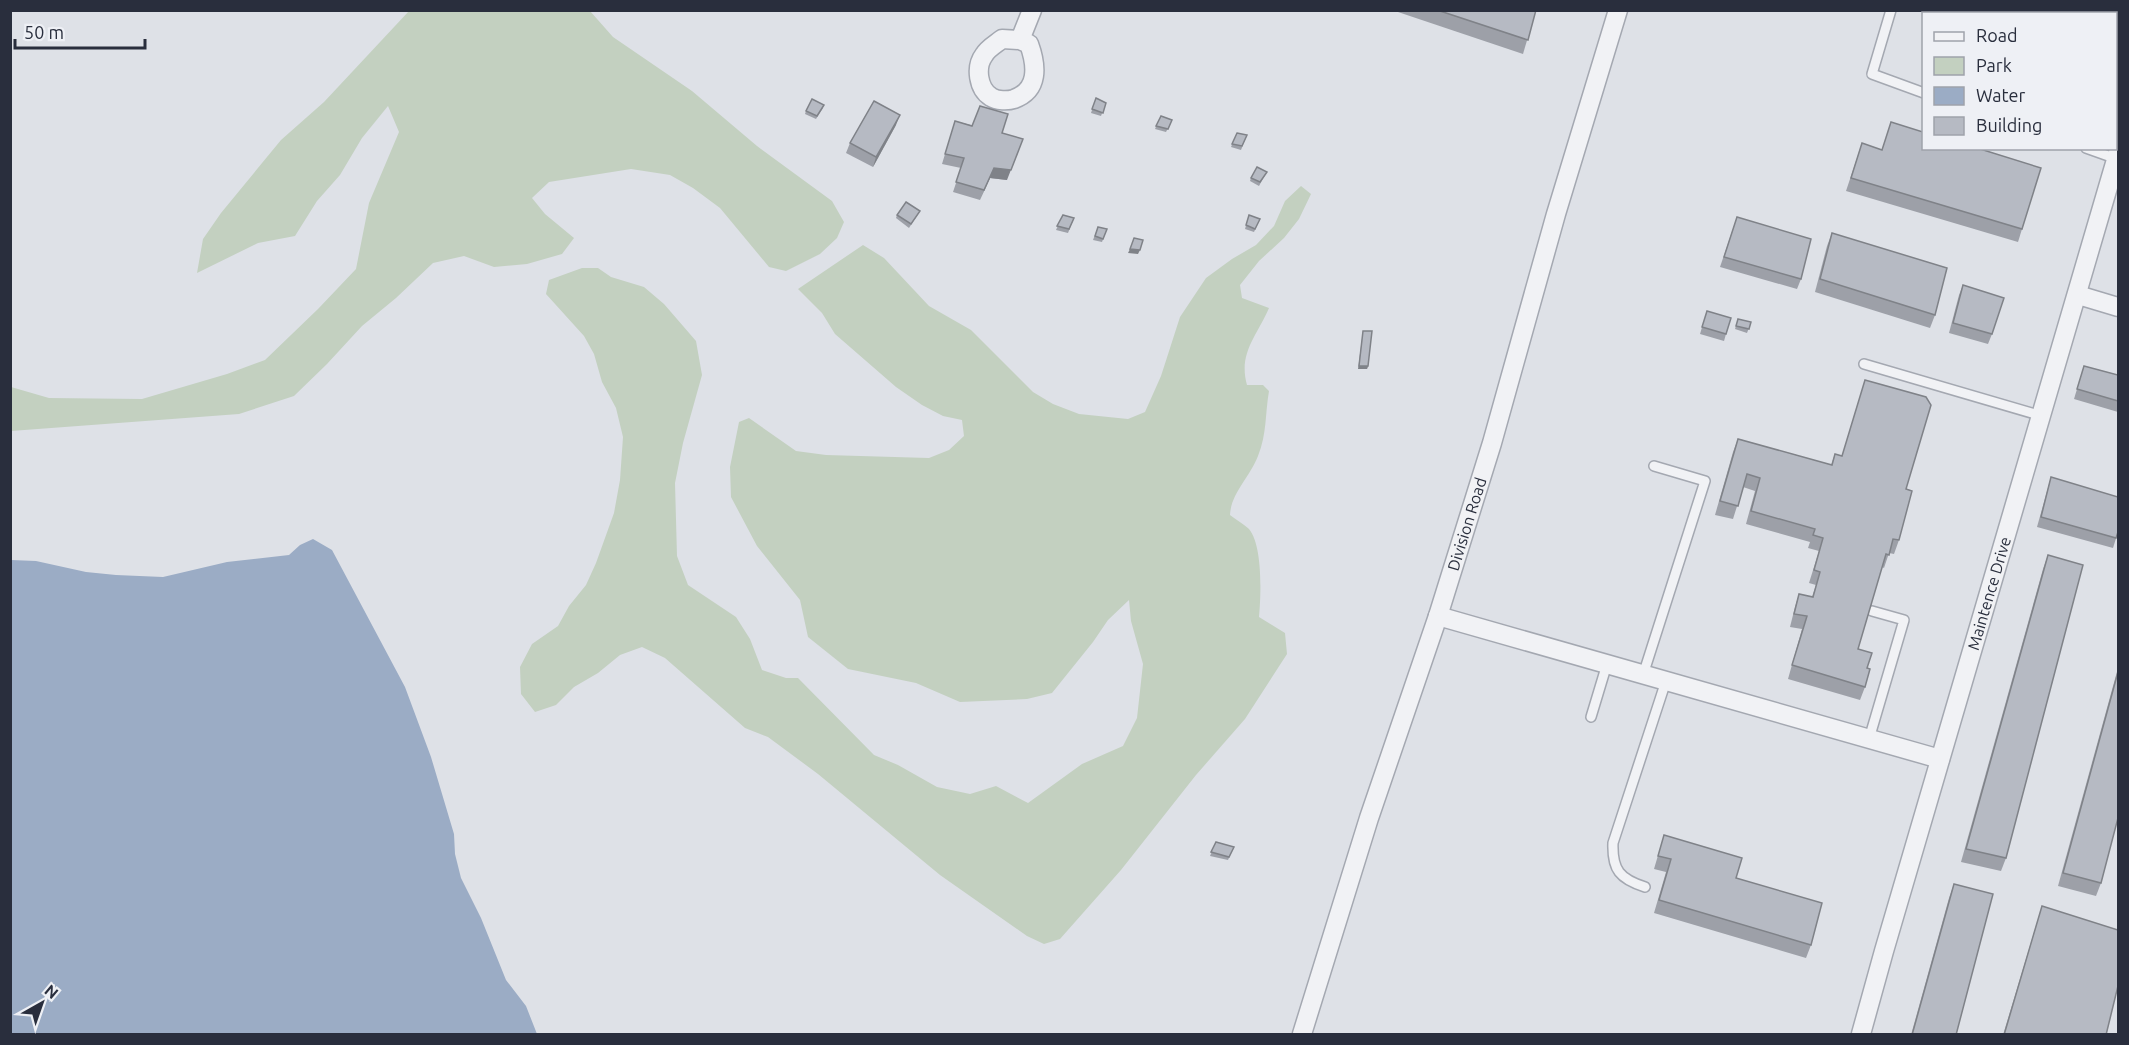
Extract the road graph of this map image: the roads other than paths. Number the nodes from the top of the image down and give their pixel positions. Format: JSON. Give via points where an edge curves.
{"nodes":[{"id":1,"x":1032,"y":10,"type":"edge"},
{"id":2,"x":1618,"y":10,"type":"edge"},
{"id":3,"x":1891,"y":10,"type":"edge"},
{"id":4,"x":1020,"y":40,"type":"dead end"},
{"id":5,"x":1922,"y":93,"type":"edge"},
{"id":6,"x":2094,"y":150,"type":"edge"},
{"id":7,"x":2118,"y":156,"type":"edge"},
{"id":8,"x":2078,"y":295,"type":"junction"},
{"id":9,"x":2118,"y":308,"type":"edge"},
{"id":10,"x":1864,"y":364,"type":"dead end"},
{"id":11,"x":2042,"y":416,"type":"junction"},
{"id":12,"x":1654,"y":466,"type":"dead end"},
{"id":13,"x":1872,"y":611,"type":"edge"},
{"id":14,"x":1438,"y":616,"type":"junction"},
{"id":15,"x":1607,"y":664,"type":"junction"},
{"id":16,"x":1643,"y":675,"type":"junction"},
{"id":17,"x":1666,"y":681,"type":"junction"},
{"id":18,"x":1591,"y":717,"type":"dead end"},
{"id":19,"x":1869,"y":739,"type":"junction"},
{"id":20,"x":1940,"y":759,"type":"junction"},
{"id":21,"x":1645,"y":886,"type":"dead end"},
{"id":22,"x":1302,"y":1035,"type":"edge"},
{"id":23,"x":1861,"y":1035,"type":"edge"}],
"edges":[{"from":1,"to":4,"type":"street"},
{"from":2,"to":14,"type":"street","name":"Division Road"},
{"from":3,"to":5,"type":"lane","via":[[1872,74]]},
{"from":6,"to":7,"type":"lane"},
{"from":7,"to":8,"type":"street","name":"Maintence Drive"},
{"from":8,"to":9,"type":"street"},
{"from":8,"to":11,"type":"street","name":"Maintence Drive"},
{"from":10,"to":11,"type":"lane"},
{"from":11,"to":20,"type":"street","name":"Maintence Drive"},
{"from":12,"to":16,"type":"lane","via":[[1705,480]]},
{"from":13,"to":19,"type":"lane","via":[[1904,620]]},
{"from":14,"to":15,"type":"street"},
{"from":14,"to":22,"type":"street","name":"Division Road","via":[[1369,818]]},
{"from":15,"to":16,"type":"street"},
{"from":15,"to":18,"type":"lane"},
{"from":16,"to":17,"type":"street"},
{"from":17,"to":19,"type":"street"},
{"from":17,"to":21,"type":"lane","via":[[1613,843],[1619,873]]},
{"from":19,"to":20,"type":"street"},
{"from":20,"to":23,"type":"street","name":"Maintence Drive"}]}
